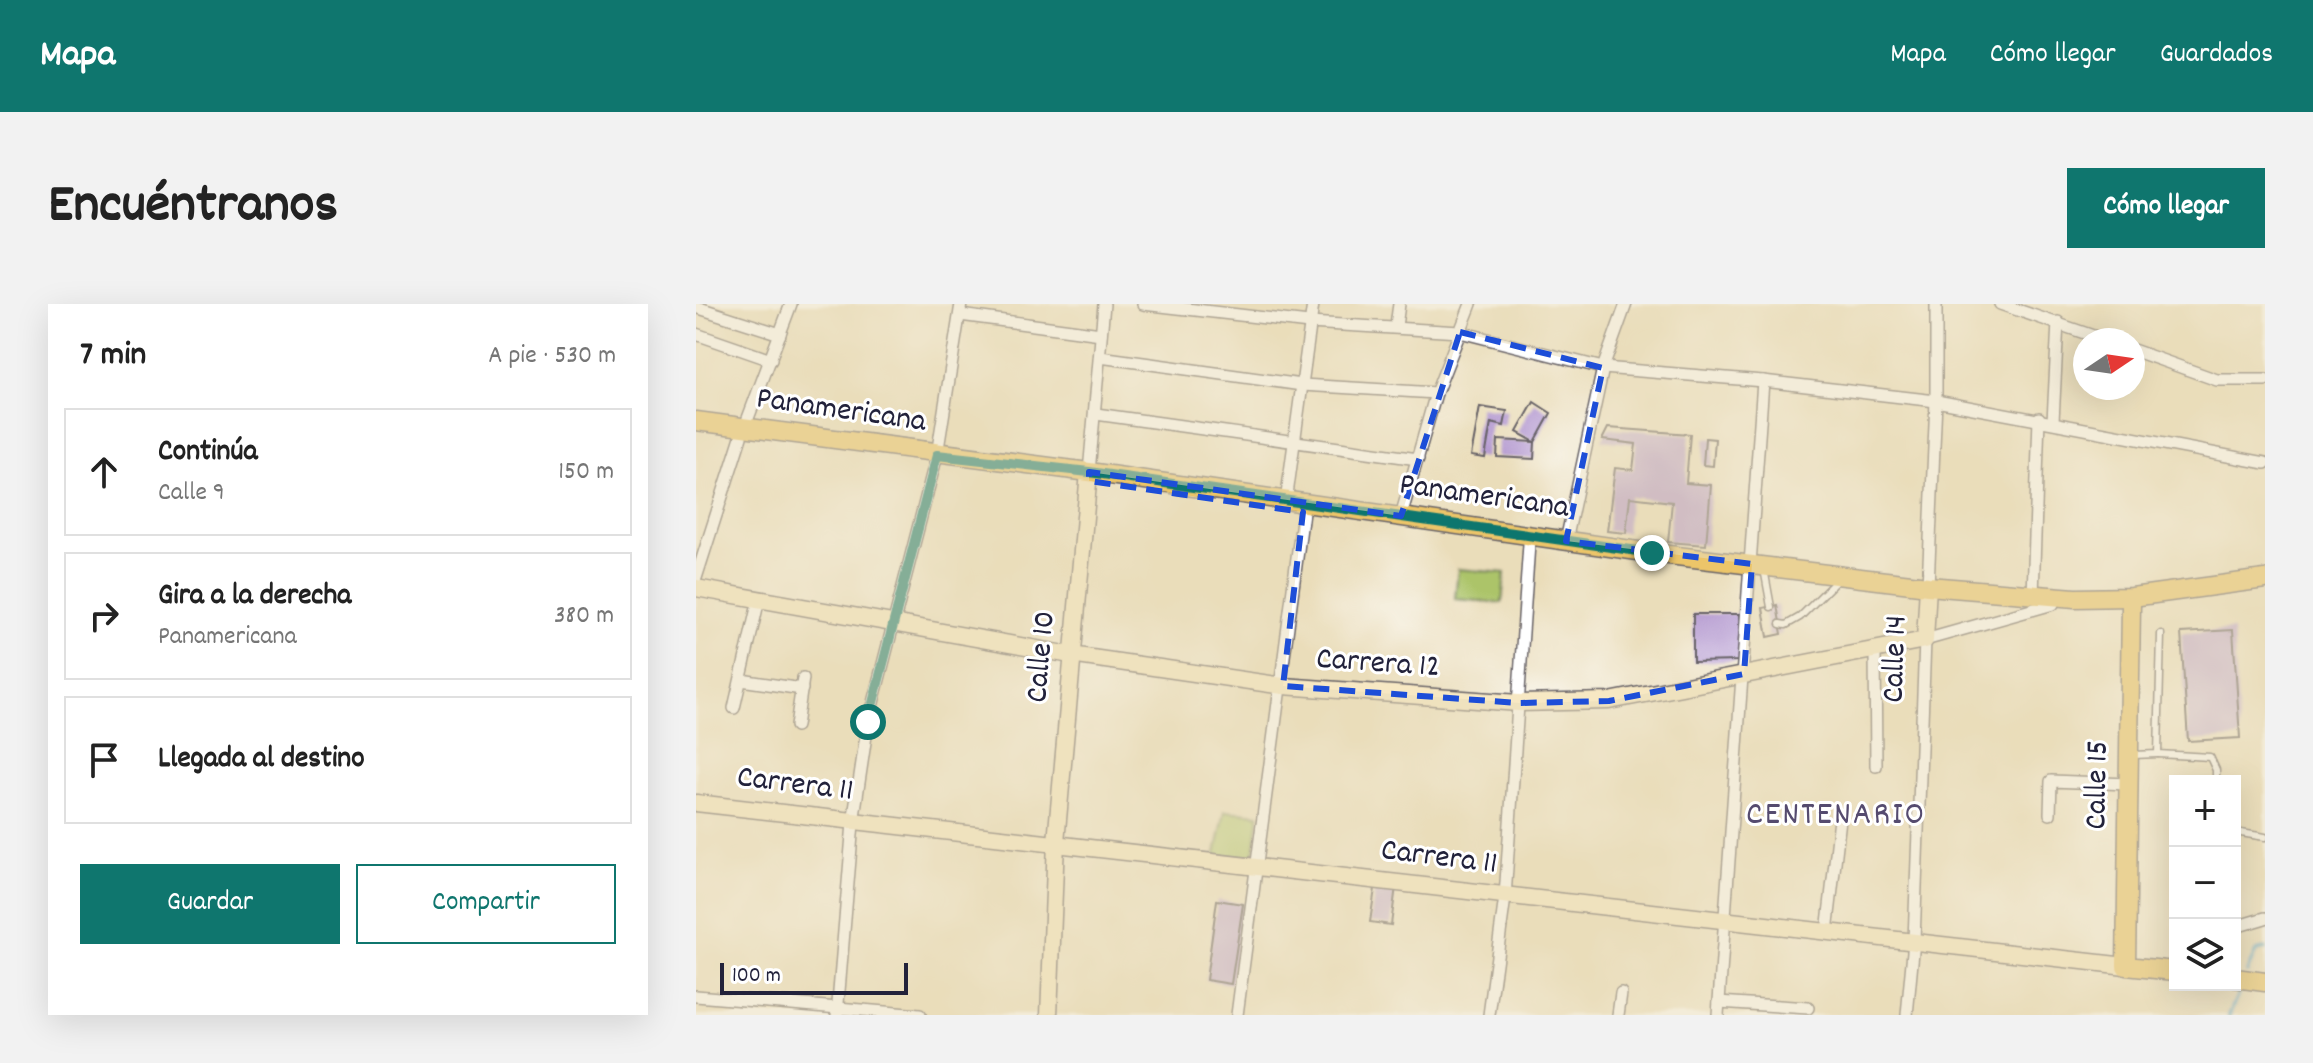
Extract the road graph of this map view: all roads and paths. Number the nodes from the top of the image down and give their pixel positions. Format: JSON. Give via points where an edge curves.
{"nodes":[{"id":1,"x":791,"y":304,"type":"edge"},
{"id":2,"x":1104,"y":304,"type":"edge"},
{"id":3,"x":1143,"y":304,"type":"edge"},
{"id":4,"x":1313,"y":304,"type":"edge"},
{"id":5,"x":1399,"y":304,"type":"edge"},
{"id":6,"x":1471,"y":304,"type":"edge"},
{"id":7,"x":1626,"y":304,"type":"edge"},
{"id":8,"x":1936,"y":304,"type":"edge"},
{"id":9,"x":2000,"y":304,"type":"edge"},
{"id":10,"x":696,"y":307,"type":"edge"},
{"id":11,"x":961,"y":309,"type":"edge"},
{"id":12,"x":2058,"y":322,"type":"junction"},
{"id":13,"x":1309,"y":323,"type":"junction"},
{"id":14,"x":1396,"y":326,"type":"junction"},
{"id":15,"x":2074,"y":328,"type":"edge"},
{"id":16,"x":1460,"y":332,"type":"junction"},
{"id":17,"x":696,"y":334,"type":"edge"},
{"id":18,"x":780,"y":334,"type":"junction"},
{"id":19,"x":1101,"y":334,"type":"junction"},
{"id":20,"x":2145,"y":354,"type":"edge"},
{"id":21,"x":1100,"y":357,"type":"junction"},
{"id":22,"x":771,"y":360,"type":"junction"},
{"id":23,"x":1603,"y":368,"type":"junction"},
{"id":24,"x":2265,"y":380,"type":"edge"},
{"id":25,"x":1763,"y":381,"type":"junction"},
{"id":26,"x":1302,"y":385,"type":"junction"},
{"id":27,"x":1436,"y":393,"type":"junction"},
{"id":28,"x":1936,"y":401,"type":"junction"},
{"id":29,"x":1096,"y":414,"type":"junction"},
{"id":30,"x":2039,"y":418,"type":"junction"},
{"id":31,"x":696,"y":421,"type":"edge"},
{"id":32,"x":2053,"y":421,"type":"junction"},
{"id":33,"x":696,"y":429,"type":"edge"},
{"id":34,"x":742,"y":433,"type":"junction"},
{"id":35,"x":1296,"y":442,"type":"junction"},
{"id":36,"x":936,"y":459,"type":"junction"},
{"id":37,"x":1418,"y":459,"type":"junction"},
{"id":38,"x":2265,"y":463,"type":"edge"},
{"id":39,"x":1089,"y":476,"type":"junction"},
{"id":40,"x":1286,"y":502,"type":"junction"},
{"id":41,"x":1303,"y":512,"type":"junction"},
{"id":42,"x":1401,"y":516,"type":"junction"},
{"id":43,"x":1566,"y":541,"type":"junction"},
{"id":44,"x":1529,"y":544,"type":"junction"},
{"id":45,"x":1756,"y":570,"type":"junction"},
{"id":46,"x":696,"y":578,"type":"edge"},
{"id":47,"x":2265,"y":579,"type":"edge"},
{"id":48,"x":1835,"y":582,"type":"junction"},
{"id":49,"x":2265,"y":587,"type":"edge"},
{"id":50,"x":696,"y":588,"type":"edge"},
{"id":51,"x":1928,"y":590,"type":"junction"},
{"id":52,"x":2033,"y":595,"type":"junction"},
{"id":53,"x":759,"y":599,"type":"junction"},
{"id":54,"x":2053,"y":604,"type":"junction"},
{"id":55,"x":2131,"y":605,"type":"junction"},
{"id":56,"x":1771,"y":607,"type":"dead end"},
{"id":57,"x":891,"y":623,"type":"junction"},
{"id":58,"x":1780,"y":624,"type":"dead end"},
{"id":59,"x":2161,"y":634,"type":"dead end"},
{"id":60,"x":1925,"y":640,"type":"junction"},
{"id":61,"x":1875,"y":651,"type":"junction"},
{"id":62,"x":1071,"y":655,"type":"junction"},
{"id":63,"x":1744,"y":674,"type":"junction"},
{"id":64,"x":741,"y":680,"type":"junction"},
{"id":65,"x":1283,"y":686,"type":"junction"},
{"id":66,"x":1519,"y":703,"type":"junction"},
{"id":67,"x":734,"y":708,"type":"dead end"},
{"id":68,"x":796,"y":726,"type":"dead end"},
{"id":69,"x":2158,"y":754,"type":"junction"},
{"id":70,"x":2129,"y":756,"type":"junction"},
{"id":71,"x":1876,"y":766,"type":"dead end"},
{"id":72,"x":2216,"y":775,"type":"edge"},
{"id":73,"x":2129,"y":784,"type":"junction"},
{"id":74,"x":696,"y":803,"type":"edge"},
{"id":75,"x":2050,"y":814,"type":"dead end"},
{"id":76,"x":1840,"y":819,"type":"dead end"},
{"id":77,"x":853,"y":823,"type":"junction"},
{"id":78,"x":2241,"y":833,"type":"edge"},
{"id":79,"x":2265,"y":837,"type":"edge"},
{"id":80,"x":1056,"y":842,"type":"junction"},
{"id":81,"x":1255,"y":867,"type":"junction"},
{"id":82,"x":1505,"y":897,"type":"junction"},
{"id":83,"x":2265,"y":918,"type":"edge"},
{"id":84,"x":1725,"y":921,"type":"junction"},
{"id":85,"x":2241,"y":925,"type":"edge"},
{"id":86,"x":1827,"y":932,"type":"junction"},
{"id":87,"x":1914,"y":941,"type":"junction"},
{"id":88,"x":2126,"y":966,"type":"junction"},
{"id":89,"x":2169,"y":970,"type":"edge"},
{"id":90,"x":2241,"y":979,"type":"edge"},
{"id":91,"x":2265,"y":982,"type":"edge"},
{"id":92,"x":1621,"y":993,"type":"dead end"},
{"id":93,"x":696,"y":996,"type":"edge"},
{"id":94,"x":1719,"y":1002,"type":"junction"},
{"id":95,"x":1808,"y":1008,"type":"dead end"},
{"id":96,"x":837,"y":1012,"type":"edge"},
{"id":97,"x":920,"y":1015,"type":"edge"},
{"id":98,"x":1049,"y":1015,"type":"edge"},
{"id":99,"x":1237,"y":1015,"type":"edge"},
{"id":100,"x":1489,"y":1015,"type":"edge"},
{"id":101,"x":1618,"y":1015,"type":"edge"},
{"id":102,"x":1718,"y":1015,"type":"edge"},
{"id":103,"x":1907,"y":1015,"type":"edge"}],
"edges":[{"from":1,"to":18,"type":"street"},
{"from":2,"to":19,"type":"street","name":"Calle 10"},
{"from":3,"to":13,"type":"street"},
{"from":4,"to":13,"type":"street"},
{"from":5,"to":14,"type":"street"},
{"from":6,"to":16,"type":"street"},
{"from":7,"to":23,"type":"street"},
{"from":8,"to":28,"type":"street","name":"Calle 14"},
{"from":9,"to":12,"type":"street"},
{"from":10,"to":18,"type":"street"},
{"from":11,"to":19,"type":"street"},
{"from":11,"to":36,"type":"street"},
{"from":12,"to":15,"type":"street"},
{"from":12,"to":32,"type":"street"},
{"from":13,"to":14,"type":"street"},
{"from":13,"to":26,"type":"street"},
{"from":14,"to":16,"type":"street"},
{"from":16,"to":23,"type":"street"},
{"from":16,"to":27,"type":"street"},
{"from":17,"to":22,"type":"street"},
{"from":18,"to":22,"type":"street"},
{"from":19,"to":21,"type":"street","name":"Calle 10"},
{"from":20,"to":24,"type":"street","via":[[2217,380]]},
{"from":21,"to":26,"type":"street"},
{"from":21,"to":29,"type":"street","name":"Calle 10"},
{"from":22,"to":34,"type":"street"},
{"from":23,"to":25,"type":"street"},
{"from":23,"to":43,"type":"street"},
{"from":25,"to":28,"type":"street"},
{"from":25,"to":45,"type":"street"},
{"from":26,"to":27,"type":"street"},
{"from":26,"to":35,"type":"street"},
{"from":27,"to":37,"type":"street"},
{"from":28,"to":30,"type":"street"},
{"from":28,"to":51,"type":"street","name":"Calle 14"},
{"from":29,"to":35,"type":"street"},
{"from":29,"to":39,"type":"street","name":"Calle 10"},
{"from":30,"to":32,"type":"street"},
{"from":30,"to":52,"type":"street"},
{"from":31,"to":34,"type":"main road","name":"Panamericana"},
{"from":32,"to":38,"type":"street"},
{"from":33,"to":34,"type":"main road","name":"Panamericana"},
{"from":34,"to":36,"type":"main road","name":"Panamericana"},
{"from":34,"to":46,"type":"street"},
{"from":35,"to":37,"type":"street"},
{"from":35,"to":40,"type":"street"},
{"from":36,"to":39,"type":"main road","name":"Panamericana"},
{"from":36,"to":57,"type":"street"},
{"from":37,"to":42,"type":"street"},
{"from":39,"to":40,"type":"main road","name":"Panamericana"},
{"from":39,"to":41,"type":"main road","name":"Panamericana"},
{"from":39,"to":62,"type":"street","name":"Calle 10"},
{"from":40,"to":42,"type":"main road","name":"Panamericana"},
{"from":41,"to":44,"type":"main road","name":"Panamericana"},
{"from":41,"to":65,"type":"street"},
{"from":42,"to":43,"type":"main road","name":"Panamericana"},
{"from":43,"to":45,"type":"main road","name":"Panamericana"},
{"from":44,"to":45,"type":"main road","name":"Panamericana"},
{"from":44,"to":66,"type":"street"},
{"from":45,"to":48,"type":"main road","name":"Panamericana"},
{"from":45,"to":51,"type":"main road","name":"Panamericana"},
{"from":45,"to":56,"type":"lane"},
{"from":45,"to":63,"type":"street"},
{"from":47,"to":52,"type":"main road","name":"Panamericana","via":[[2132,597]]},
{"from":48,"to":51,"type":"main road","name":"Panamericana"},
{"from":48,"to":58,"type":"lane","via":[[1800,617]]},
{"from":49,"to":55,"type":"main road","name":"Panamericana"},
{"from":50,"to":53,"type":"street","name":"Carrera 12"},
{"from":51,"to":52,"type":"main road","name":"Panamericana"},
{"from":51,"to":54,"type":"main road","name":"Panamericana"},
{"from":51,"to":60,"type":"street","name":"Calle 14"},
{"from":53,"to":57,"type":"street","name":"Carrera 12"},
{"from":53,"to":64,"type":"street"},
{"from":54,"to":55,"type":"main road","name":"Panamericana"},
{"from":54,"to":60,"type":"street","name":"Carrera 12"},
{"from":55,"to":70,"type":"main road","name":"Calle 15"},
{"from":57,"to":62,"type":"street","name":"Carrera 12"},
{"from":57,"to":77,"type":"street","via":[[868,722]]},
{"from":59,"to":69,"type":"lane"},
{"from":60,"to":61,"type":"street","name":"Carrera 12"},
{"from":60,"to":87,"type":"street","name":"Calle 14"},
{"from":61,"to":63,"type":"street","name":"Carrera 12"},
{"from":61,"to":71,"type":"street"},
{"from":62,"to":65,"type":"street","name":"Carrera 12"},
{"from":62,"to":80,"type":"street","name":"Calle 10"},
{"from":63,"to":66,"type":"street","name":"Carrera 12","via":[[1609,701]]},
{"from":63,"to":84,"type":"street"},
{"from":64,"to":67,"type":"street"},
{"from":64,"to":68,"type":"street","via":[[802,683]]},
{"from":65,"to":66,"type":"street","name":"Carrera 12"},
{"from":65,"to":81,"type":"street"},
{"from":66,"to":82,"type":"street"},
{"from":69,"to":70,"type":"lane"},
{"from":69,"to":72,"type":"lane","via":[[2210,757]]},
{"from":70,"to":73,"type":"main road","name":"Calle 15"},
{"from":73,"to":75,"type":"street","via":[[2051,781]]},
{"from":73,"to":88,"type":"main road","name":"Calle 15"},
{"from":74,"to":77,"type":"street","name":"Carrera 11"},
{"from":76,"to":86,"type":"street"},
{"from":77,"to":80,"type":"street","name":"Carrera 11"},
{"from":77,"to":96,"type":"street"},
{"from":78,"to":79,"type":"lane"},
{"from":80,"to":81,"type":"street","name":"Carrera 11"},
{"from":80,"to":98,"type":"street","name":"Calle 10"},
{"from":81,"to":82,"type":"street","name":"Carrera 11"},
{"from":81,"to":99,"type":"street"},
{"from":82,"to":84,"type":"street","name":"Carrera 11"},
{"from":82,"to":100,"type":"street"},
{"from":83,"to":85,"type":"street"},
{"from":84,"to":86,"type":"street","name":"Carrera 11"},
{"from":84,"to":94,"type":"street"},
{"from":86,"to":87,"type":"street","name":"Carrera 11"},
{"from":87,"to":88,"type":"street","name":"Carrera 11"},
{"from":87,"to":103,"type":"street","name":"Calle 14"},
{"from":88,"to":89,"type":"main road","name":"Carrera 11"},
{"from":90,"to":91,"type":"main road"},
{"from":92,"to":101,"type":"street"},
{"from":93,"to":96,"type":"street"},
{"from":94,"to":95,"type":"street"},
{"from":94,"to":102,"type":"street"},
{"from":96,"to":97,"type":"street"}]}
